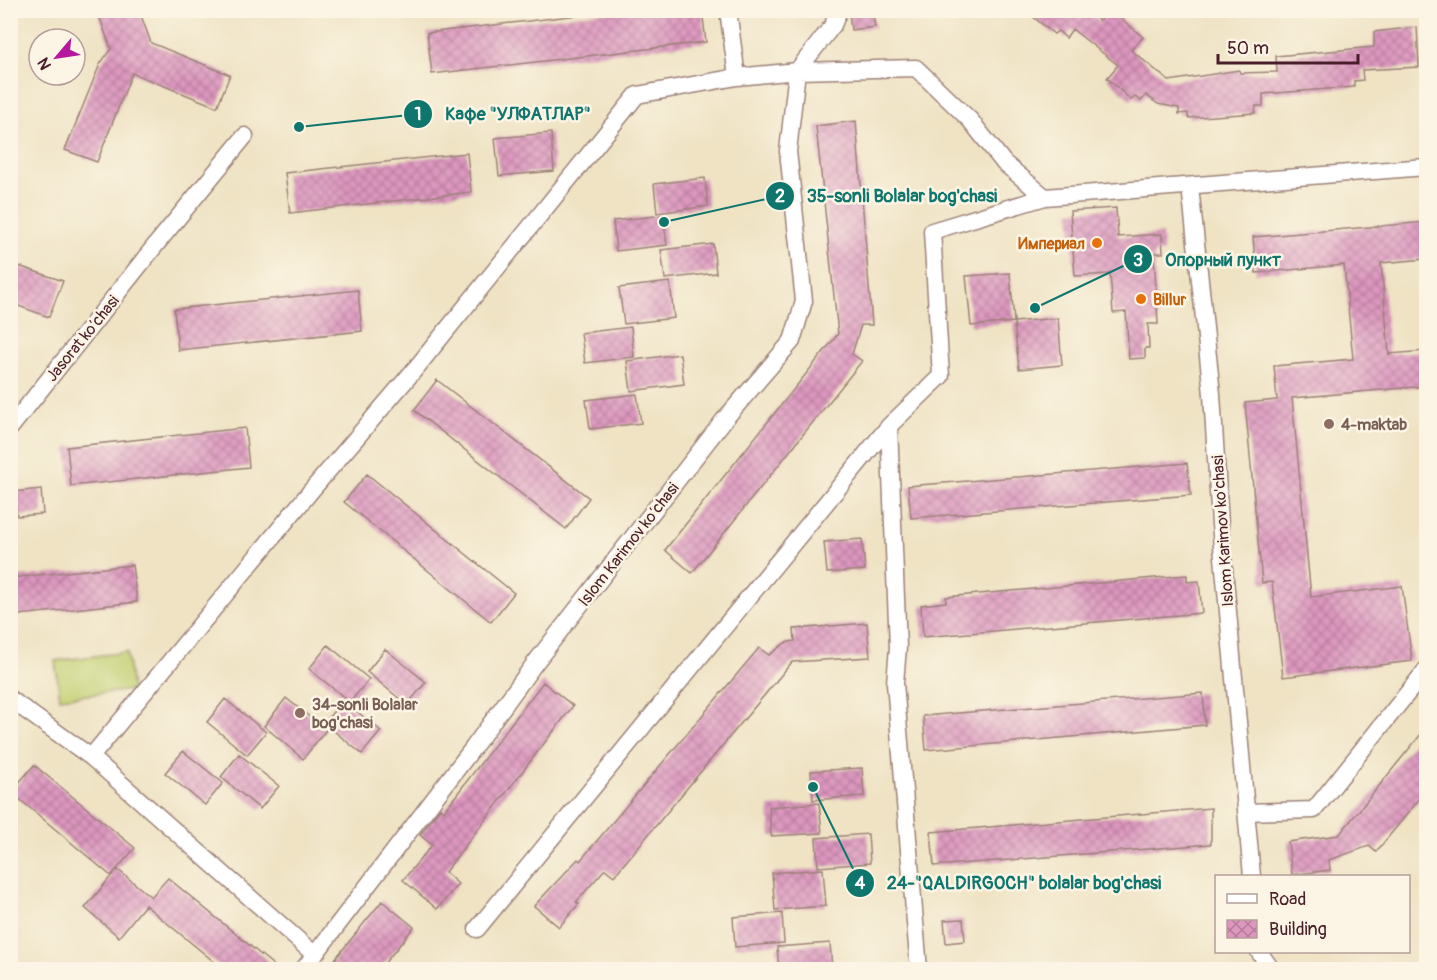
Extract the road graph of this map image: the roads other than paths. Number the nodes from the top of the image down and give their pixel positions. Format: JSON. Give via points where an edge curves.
{"nodes":[{"id":1,"x":728,"y":10,"type":"edge"},
{"id":2,"x":839,"y":10,"type":"edge"},
{"id":3,"x":797,"y":71,"type":"junction"},
{"id":4,"x":736,"y":77,"type":"junction"},
{"id":5,"x":245,"y":136,"type":"dead end"},
{"id":6,"x":1426,"y":166,"type":"edge"},
{"id":7,"x":1190,"y":186,"type":"junction"},
{"id":8,"x":1045,"y":197,"type":"junction"},
{"id":9,"x":889,"y":426,"type":"junction"},
{"id":10,"x":10,"y":428,"type":"edge"},
{"id":11,"x":1426,"y":670,"type":"edge"},
{"id":12,"x":10,"y":699,"type":"edge"},
{"id":13,"x":91,"y":757,"type":"junction"},
{"id":14,"x":1246,"y":812,"type":"junction"},
{"id":15,"x":1252,"y":875,"type":"edge"},
{"id":16,"x":477,"y":929,"type":"dead end"},
{"id":17,"x":1260,"y":953,"type":"edge"},
{"id":18,"x":315,"y":956,"type":"junction"},
{"id":19,"x":303,"y":969,"type":"edge"},
{"id":20,"x":919,"y":969,"type":"edge"},
{"id":21,"x":1272,"y":969,"type":"edge"}],
"edges":[{"from":1,"to":4,"type":"street"},
{"from":2,"to":3,"type":"street","via":[[833,25]]},
{"from":3,"to":4,"type":"street"},
{"from":3,"to":8,"type":"street","via":[[916,68],[970,120],[1004,163]]},
{"from":3,"to":18,"type":"street","name":"Islom Karimov ko‘chasi","via":[[788,150],[804,301],[792,341],[724,420],[557,635]]},
{"from":4,"to":13,"type":"street","via":[[637,95],[416,368]]},
{"from":5,"to":10,"type":"street","name":"Jasorat ko‘chasi"},
{"from":6,"to":7,"type":"street"},
{"from":7,"to":8,"type":"street"},
{"from":7,"to":14,"type":"street","name":"Islom Karimov ko'chasi","via":[[1212,394]]},
{"from":8,"to":9,"type":"street","via":[[932,231],[941,376]]},
{"from":9,"to":16,"type":"street"},
{"from":9,"to":20,"type":"street","via":[[898,647],[895,683]]},
{"from":11,"to":14,"type":"street","via":[[1314,810]]},
{"from":12,"to":13,"type":"street"},
{"from":13,"to":18,"type":"street"},
{"from":14,"to":15,"type":"street","name":"Islom Karimov ko'chasi"},
{"from":17,"to":21,"type":"street"},
{"from":18,"to":19,"type":"street","name":"Islom Karimov ko‘chasi"}]}
